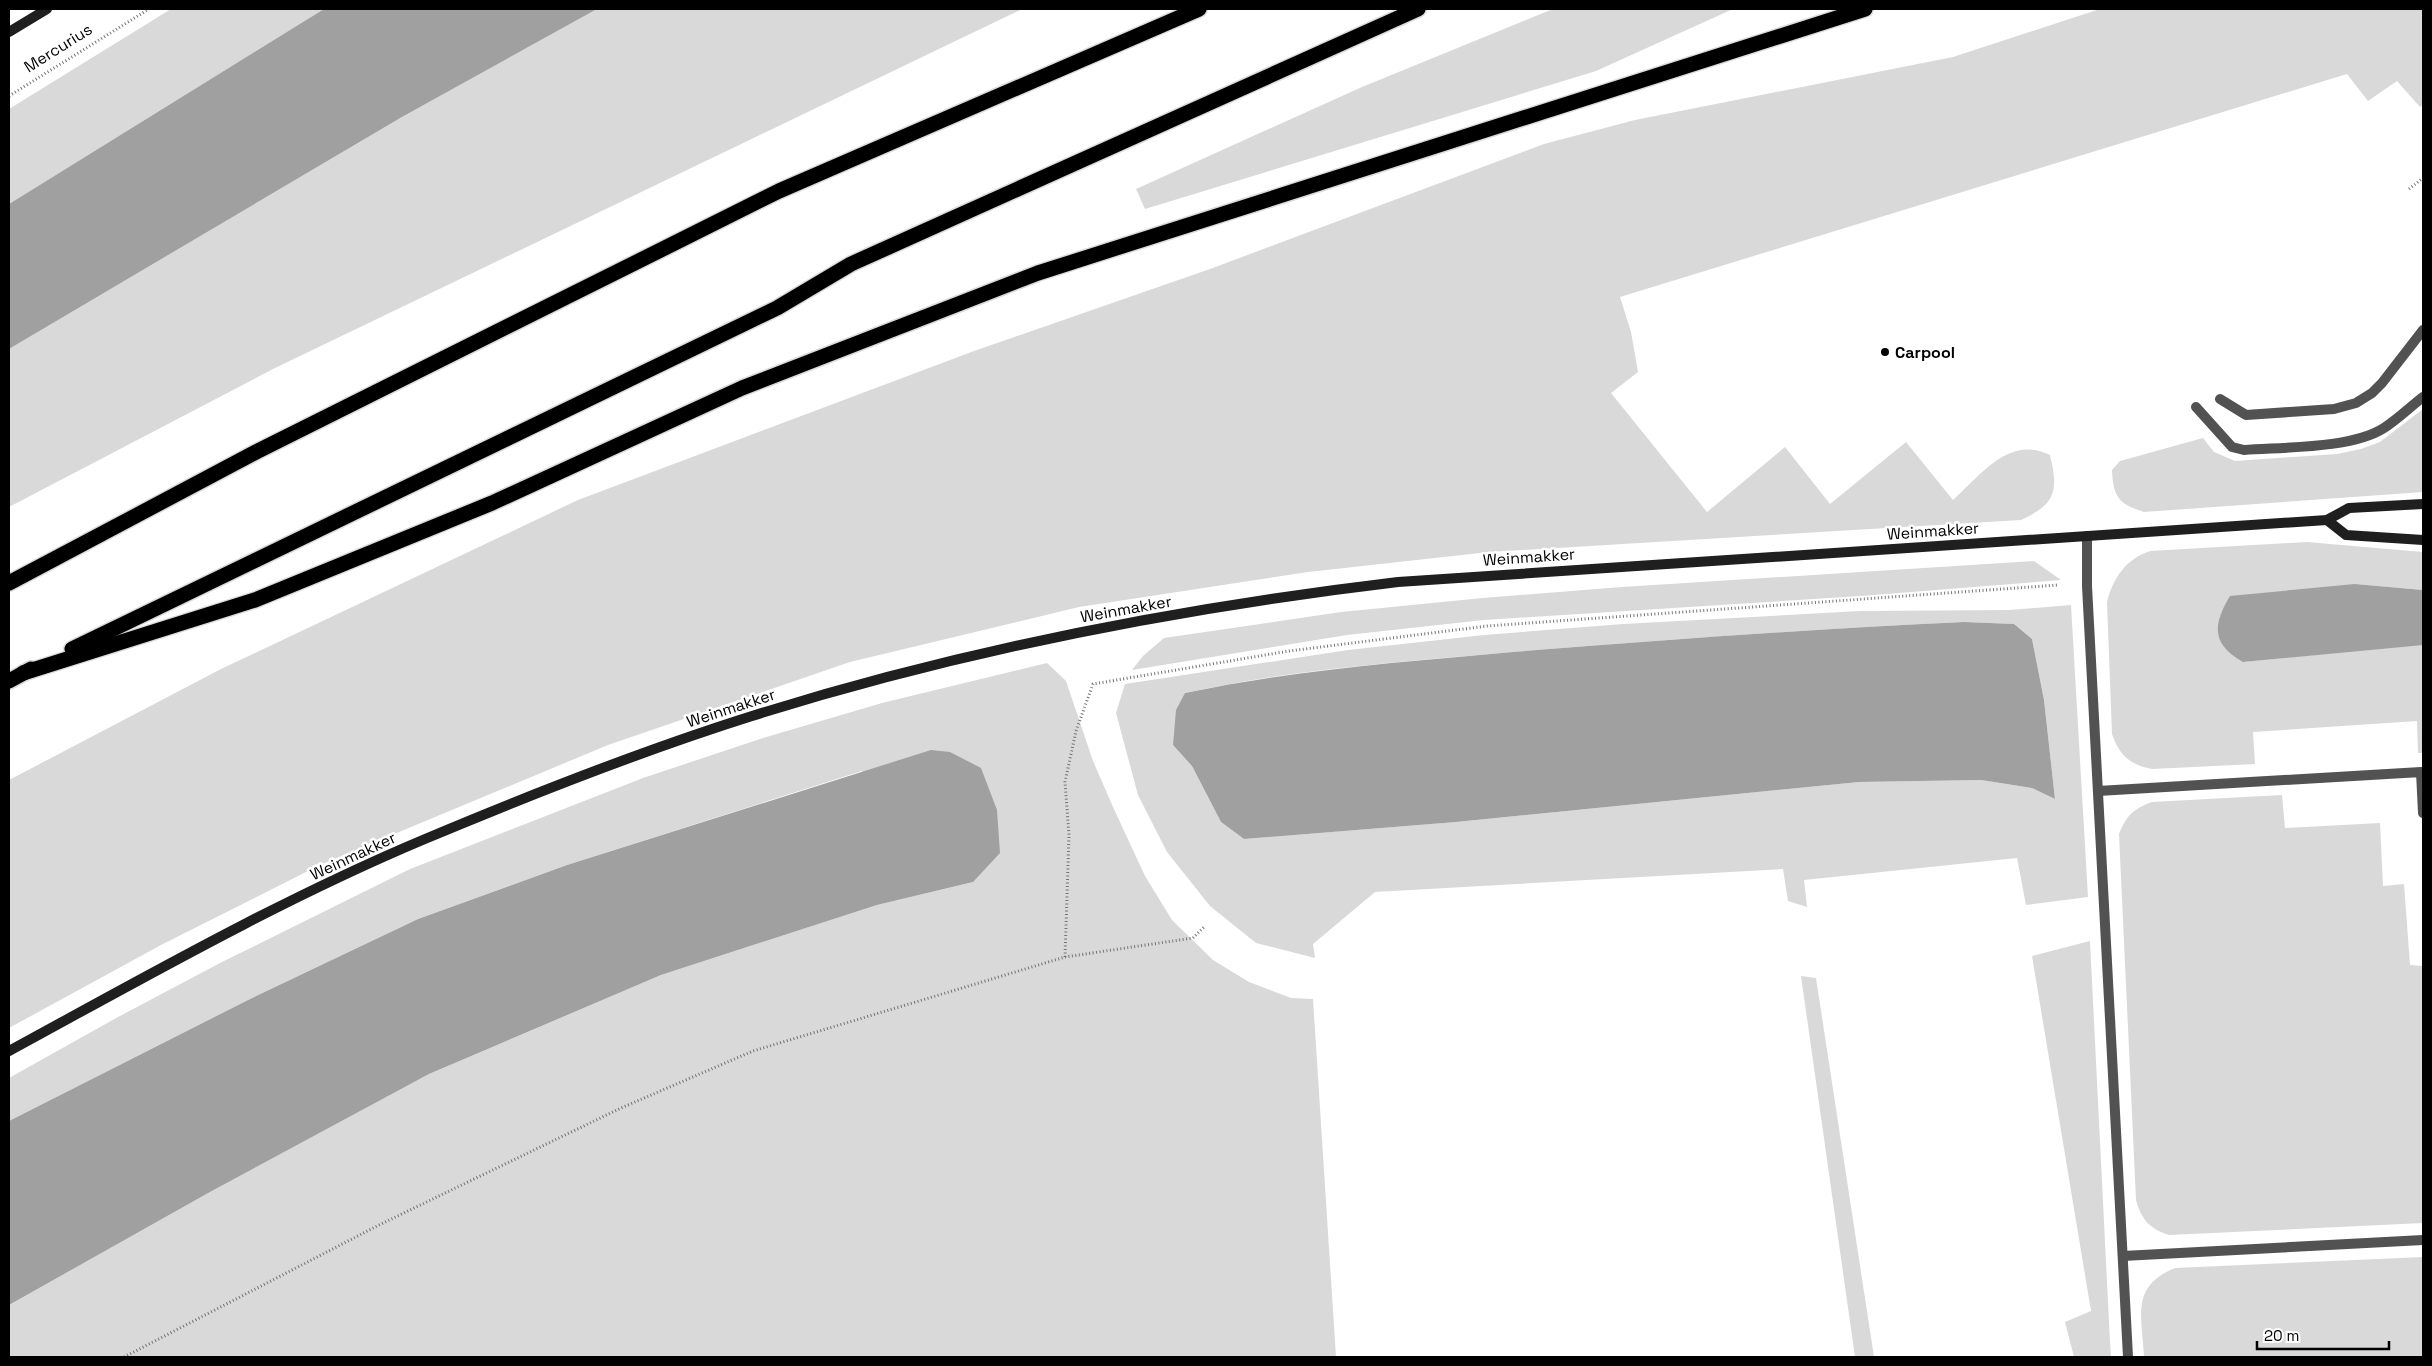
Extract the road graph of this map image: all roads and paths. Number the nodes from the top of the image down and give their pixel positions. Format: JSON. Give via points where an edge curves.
{"nodes":[{"id":1,"x":47,"y":9,"type":"edge"},
{"id":2,"x":149,"y":9,"type":"edge"},
{"id":3,"x":1199,"y":9,"type":"edge"},
{"id":4,"x":1418,"y":9,"type":"edge"},
{"id":5,"x":1865,"y":9,"type":"edge"},
{"id":6,"x":9,"y":32,"type":"edge"},
{"id":7,"x":9,"y":96,"type":"edge"},
{"id":8,"x":2423,"y":178,"type":"edge"},
{"id":9,"x":2409,"y":189,"type":"dead end"},
{"id":10,"x":2423,"y":330,"type":"edge"},
{"id":11,"x":2423,"y":397,"type":"edge"},
{"id":12,"x":2220,"y":399,"type":"dead end"},
{"id":13,"x":2196,"y":407,"type":"dead end"},
{"id":14,"x":2423,"y":504,"type":"edge"},
{"id":15,"x":2328,"y":520,"type":"junction"},
{"id":16,"x":2087,"y":536,"type":"junction"},
{"id":17,"x":2423,"y":540,"type":"edge"},
{"id":18,"x":9,"y":583,"type":"edge"},
{"id":19,"x":2086,"y":586,"type":"junction"},
{"id":20,"x":23,"y":673,"type":"junction"},
{"id":21,"x":9,"y":681,"type":"edge"},
{"id":22,"x":2098,"y":791,"type":"junction"},
{"id":23,"x":2423,"y":813,"type":"edge"},
{"id":24,"x":1204,"y":927,"type":"dead end"},
{"id":25,"x":1065,"y":957,"type":"junction"},
{"id":26,"x":9,"y":1051,"type":"edge"},
{"id":27,"x":2423,"y":1240,"type":"edge"},
{"id":28,"x":2124,"y":1256,"type":"junction"},
{"id":29,"x":124,"y":1357,"type":"edge"},
{"id":30,"x":2128,"y":1357,"type":"edge"}],
"edges":[{"from":1,"to":6,"type":"main road"},
{"from":2,"to":7,"type":"path","name":"Mercurius"},
{"from":3,"to":18,"type":"highway","via":[[779,191],[256,452]]},
{"from":4,"to":20,"type":"highway","via":[[851,264],[777,308]]},
{"from":5,"to":20,"type":"highway","via":[[1038,273],[742,388],[492,502],[255,600]]},
{"from":8,"to":9,"type":"path"},
{"from":10,"to":12,"type":"lane","via":[[2382,383],[2356,403],[2334,409],[2246,415]]},
{"from":11,"to":13,"type":"lane","via":[[2383,429],[2340,443],[2244,450],[2232,447]]},
{"from":14,"to":15,"type":"main road","name":"Weinmakker","via":[[2348,508]]},
{"from":15,"to":16,"type":"main road","name":"Weinmakker"},
{"from":15,"to":17,"type":"main road","via":[[2346,535]]},
{"from":16,"to":19,"type":"lane"},
{"from":16,"to":26,"type":"main road","name":"Weinmakker","via":[[1398,582],[1266,600],[1092,630],[878,680],[750,716],[622,761],[424,840],[245,925]]},
{"from":19,"to":22,"type":"lane"},
{"from":19,"to":25,"type":"path","via":[[1487,626],[1289,651],[1093,684],[1076,731],[1064,782],[1069,835]]},
{"from":20,"to":21,"type":"highway"},
{"from":22,"to":23,"type":"lane","via":[[2421,772]]},
{"from":22,"to":28,"type":"lane"},
{"from":24,"to":25,"type":"path","via":[[1194,938]]},
{"from":25,"to":29,"type":"path","via":[[753,1051],[621,1108],[378,1225]]},
{"from":27,"to":28,"type":"lane"},
{"from":28,"to":30,"type":"lane"}]}
